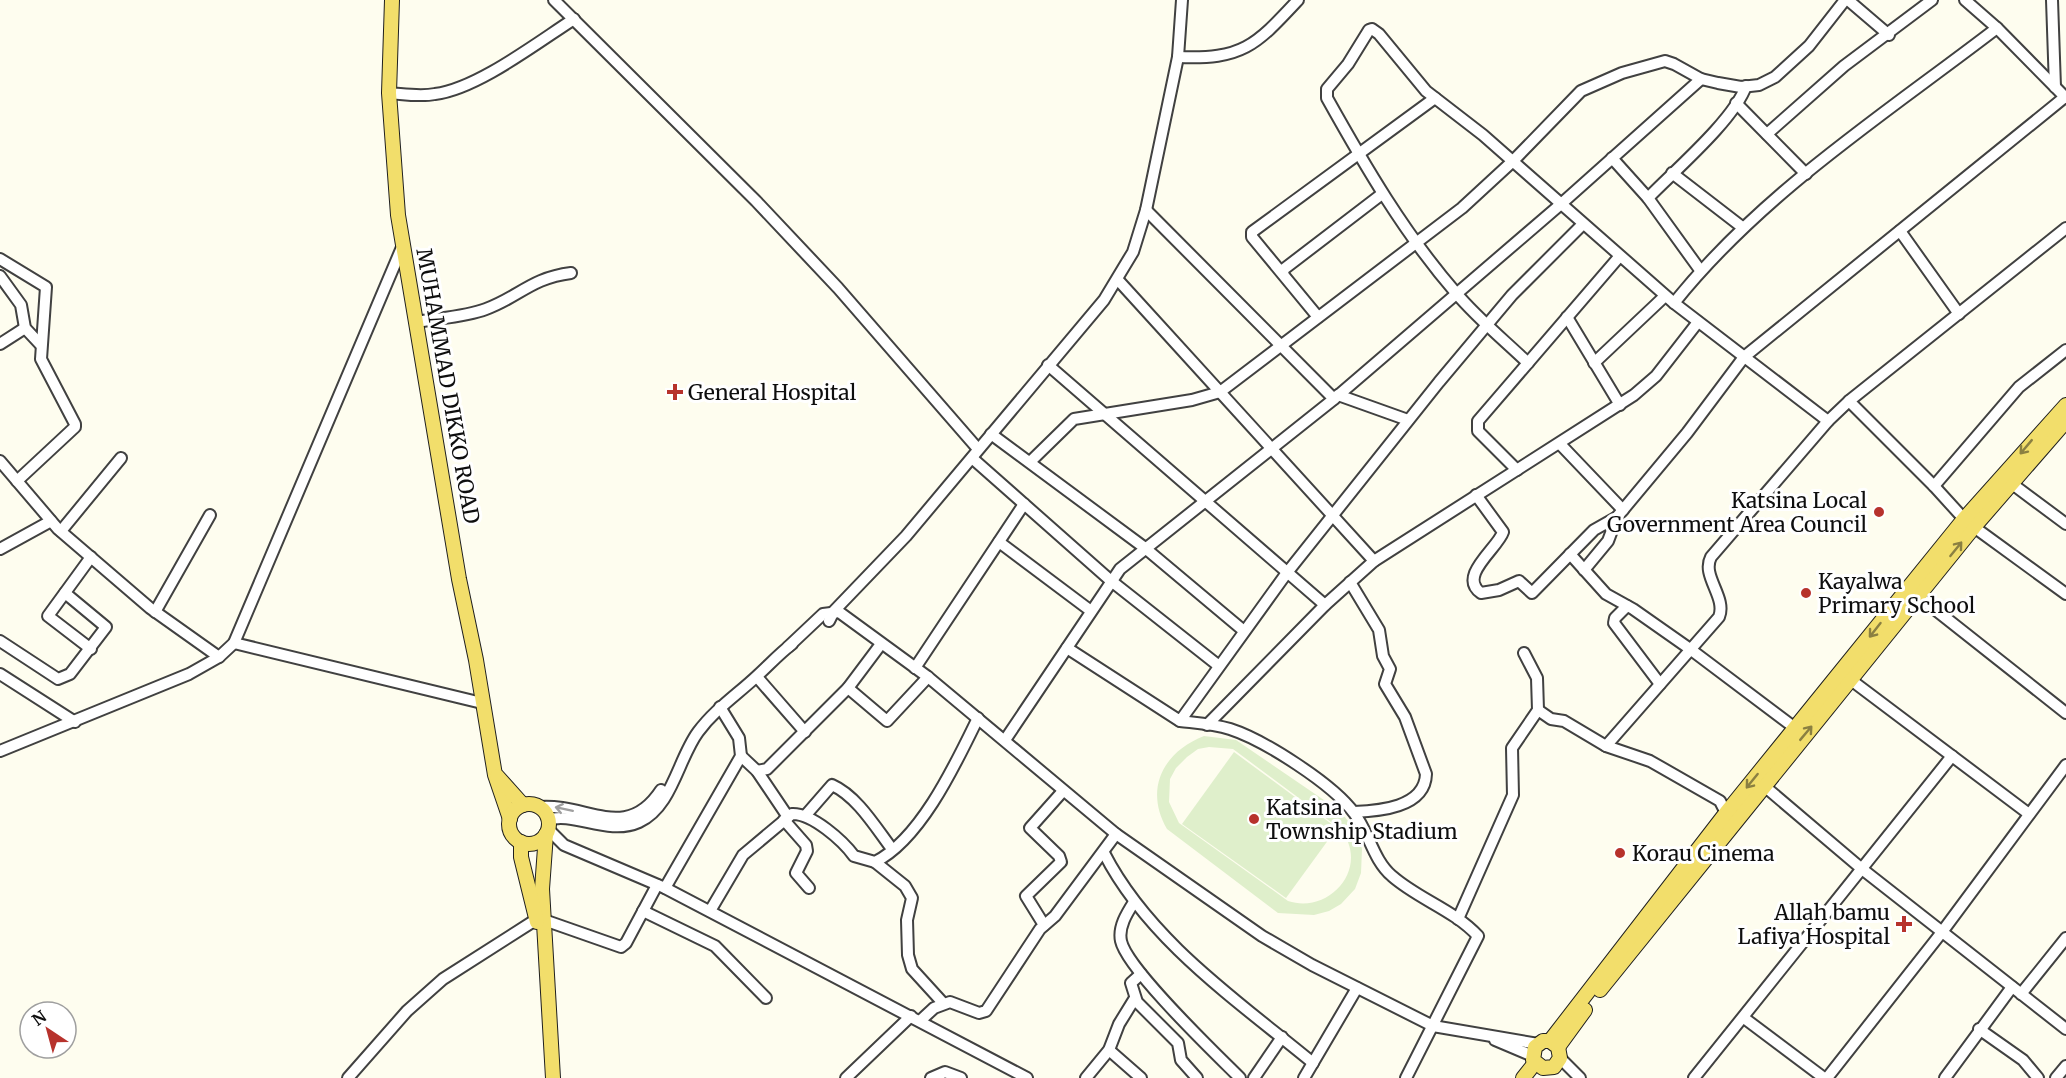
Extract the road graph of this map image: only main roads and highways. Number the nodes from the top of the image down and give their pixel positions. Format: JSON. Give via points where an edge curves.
{"nodes":[{"id":1,"x":392,"y":0,"type":"edge"},
{"id":2,"x":2066,"y":405,"type":"edge"},
{"id":3,"x":2066,"y":421,"type":"edge"},
{"id":4,"x":1969,"y":523,"type":"junction"},
{"id":5,"x":495,"y":775,"type":"junction"},
{"id":6,"x":524,"y":805,"type":"junction"},
{"id":7,"x":510,"y":819,"type":"junction"},
{"id":8,"x":547,"y":828,"type":"junction"},
{"id":9,"x":521,"y":842,"type":"junction"},
{"id":10,"x":540,"y":919,"type":"junction"},
{"id":11,"x":1545,"y":1058,"type":"edge"},
{"id":12,"x":553,"y":1078,"type":"edge"},
{"id":13,"x":1523,"y":1078,"type":"edge"}],
"edges":[{"from":1,"to":5,"type":"main road","name":"MUHAMMAD DIKKO ROAD","via":[[390,137],[403,244]]},
{"from":2,"to":4,"type":"main road","one_way":true},
{"from":3,"to":4,"type":"main road"},
{"from":11,"to":4,"type":"main road","one_way":true,"via":[[1918,596]]},
{"from":4,"to":11,"type":"main road","one_way":true,"via":[[1726,813]]},
{"from":5,"to":6,"type":"main road"},
{"from":5,"to":7,"type":"main road","name":"MUHAMMAD DIKKO ROAD"},
{"from":6,"to":7,"type":"main road"},
{"from":6,"to":8,"type":"main road","via":[[539,807]]},
{"from":7,"to":9,"type":"main road","via":[[510,830]]},
{"from":8,"to":9,"type":"main road","via":[[536,843]]},
{"from":8,"to":10,"type":"main road"},
{"from":9,"to":10,"type":"main road","via":[[521,857]]},
{"from":10,"to":12,"type":"main road"},
{"from":11,"to":13,"type":"main road"}]}
